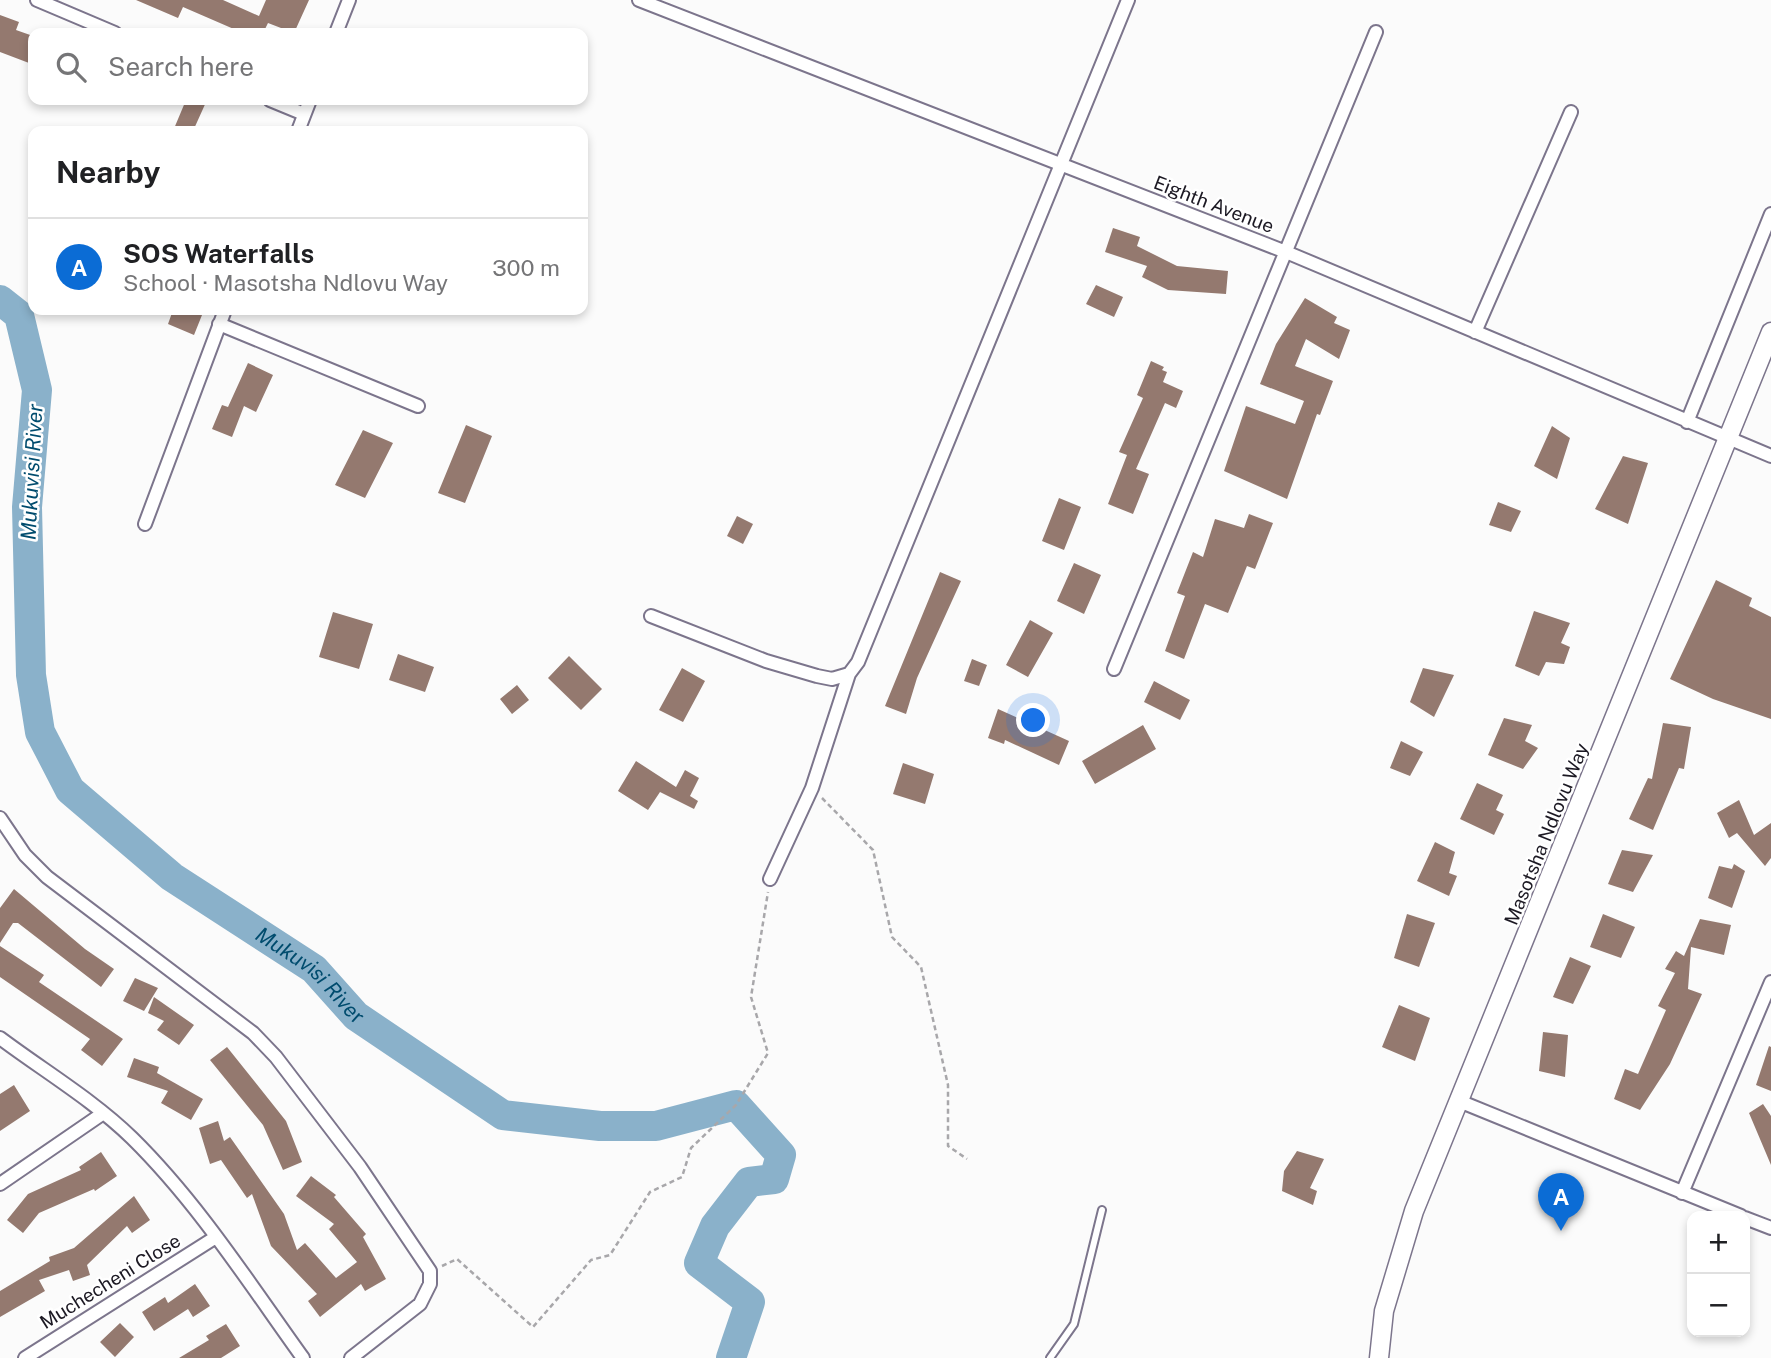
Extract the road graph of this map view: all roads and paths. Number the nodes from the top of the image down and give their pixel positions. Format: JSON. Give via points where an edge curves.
{"nodes":[{"id":1,"x":37,"y":0,"type":"edge"},
{"id":2,"x":349,"y":0,"type":"edge"},
{"id":3,"x":639,"y":0,"type":"edge"},
{"id":4,"x":1128,"y":0,"type":"edge"},
{"id":5,"x":103,"y":28,"type":"edge"},
{"id":6,"x":338,"y":28,"type":"edge"},
{"id":7,"x":1376,"y":33,"type":"dead end"},
{"id":8,"x":282,"y":105,"type":"edge"},
{"id":9,"x":308,"y":105,"type":"edge"},
{"id":10,"x":1571,"y":112,"type":"dead end"},
{"id":11,"x":304,"y":114,"type":"junction"},
{"id":12,"x":300,"y":126,"type":"edge"},
{"id":13,"x":1059,"y":166,"type":"junction"},
{"id":14,"x":1771,"y":214,"type":"edge"},
{"id":15,"x":1286,"y":252,"type":"junction"},
{"id":16,"x":223,"y":315,"type":"edge"},
{"id":17,"x":219,"y":324,"type":"junction"},
{"id":18,"x":1475,"y":332,"type":"junction"},
{"id":19,"x":1771,"y":332,"type":"edge"},
{"id":20,"x":418,"y":406,"type":"dead end"},
{"id":21,"x":1687,"y":422,"type":"junction"},
{"id":22,"x":1728,"y":439,"type":"junction"},
{"id":23,"x":1771,"y":456,"type":"edge"},
{"id":24,"x":145,"y":524,"type":"dead end"},
{"id":25,"x":651,"y":616,"type":"dead end"},
{"id":26,"x":1114,"y":669,"type":"dead end"},
{"id":27,"x":849,"y":674,"type":"junction"},
{"id":28,"x":812,"y":788,"type":"junction"},
{"id":29,"x":0,"y":818,"type":"edge"},
{"id":30,"x":770,"y":879,"type":"joint"},
{"id":31,"x":1771,"y":982,"type":"edge"},
{"id":32,"x":0,"y":1038,"type":"edge"},
{"id":33,"x":1459,"y":1101,"type":"junction"},
{"id":34,"x":102,"y":1114,"type":"junction"},
{"id":35,"x":967,"y":1159,"type":"dead end"},
{"id":36,"x":0,"y":1184,"type":"edge"},
{"id":37,"x":1682,"y":1193,"type":"junction"},
{"id":38,"x":1102,"y":1210,"type":"dead end"},
{"id":39,"x":1728,"y":1211,"type":"edge"},
{"id":40,"x":1750,"y":1220,"type":"edge"},
{"id":41,"x":1771,"y":1228,"type":"edge"},
{"id":42,"x":216,"y":1237,"type":"junction"},
{"id":43,"x":430,"y":1271,"type":"junction"},
{"id":44,"x":25,"y":1358,"type":"edge"},
{"id":45,"x":303,"y":1358,"type":"edge"},
{"id":46,"x":351,"y":1358,"type":"edge"},
{"id":47,"x":1050,"y":1358,"type":"edge"},
{"id":48,"x":1379,"y":1358,"type":"edge"}],
"edges":[{"from":1,"to":5,"type":"street"},
{"from":2,"to":6,"type":"street"},
{"from":3,"to":13,"type":"street","name":"Eighth Avenue"},
{"from":4,"to":13,"type":"street"},
{"from":7,"to":15,"type":"street"},
{"from":8,"to":11,"type":"street"},
{"from":9,"to":11,"type":"street"},
{"from":10,"to":18,"type":"street"},
{"from":11,"to":12,"type":"street"},
{"from":13,"to":15,"type":"street","name":"Eighth Avenue"},
{"from":13,"to":27,"type":"street","via":[[858,662]]},
{"from":14,"to":21,"type":"street"},
{"from":15,"to":18,"type":"street","name":"Eighth Avenue"},
{"from":15,"to":26,"type":"street"},
{"from":16,"to":17,"type":"street"},
{"from":17,"to":20,"type":"street"},
{"from":17,"to":24,"type":"street"},
{"from":18,"to":21,"type":"street","name":"Eighth Avenue"},
{"from":19,"to":22,"type":"street","name":"Masotsha Ndlovu Way"},
{"from":21,"to":22,"type":"street","name":"Eighth Avenue"},
{"from":22,"to":23,"type":"street","name":"Eighth Avenue"},
{"from":22,"to":33,"type":"street","name":"Masotsha Ndlovu Way"},
{"from":25,"to":27,"type":"street","via":[[766,661],[832,679]]},
{"from":27,"to":28,"type":"street"},
{"from":28,"to":30,"type":"street"},
{"from":28,"to":35,"type":"path","via":[[873,850],[892,937],[921,967],[948,1085],[948,1146]]},
{"from":29,"to":43,"type":"street","via":[[47,877],[253,1033],[276,1056],[360,1167]]},
{"from":30,"to":43,"type":"path","via":[[751,997],[768,1052],[736,1105],[691,1148],[682,1177],[650,1192],[610,1255],[591,1260],[533,1326],[457,1259]]},
{"from":31,"to":37,"type":"street"},
{"from":32,"to":34,"type":"street"},
{"from":33,"to":37,"type":"street"},
{"from":33,"to":48,"type":"street","name":"Masotsha Ndlovu Way","via":[[1406,1233],[1384,1311]]},
{"from":34,"to":36,"type":"street"},
{"from":34,"to":42,"type":"street","via":[[165,1172]]},
{"from":37,"to":39,"type":"street"},
{"from":38,"to":47,"type":"lane","via":[[1074,1325]]},
{"from":40,"to":41,"type":"street"},
{"from":42,"to":44,"type":"street","name":"Muchecheni Close"},
{"from":42,"to":45,"type":"street"},
{"from":43,"to":46,"type":"street","via":[[430,1284],[420,1304]]}]}
